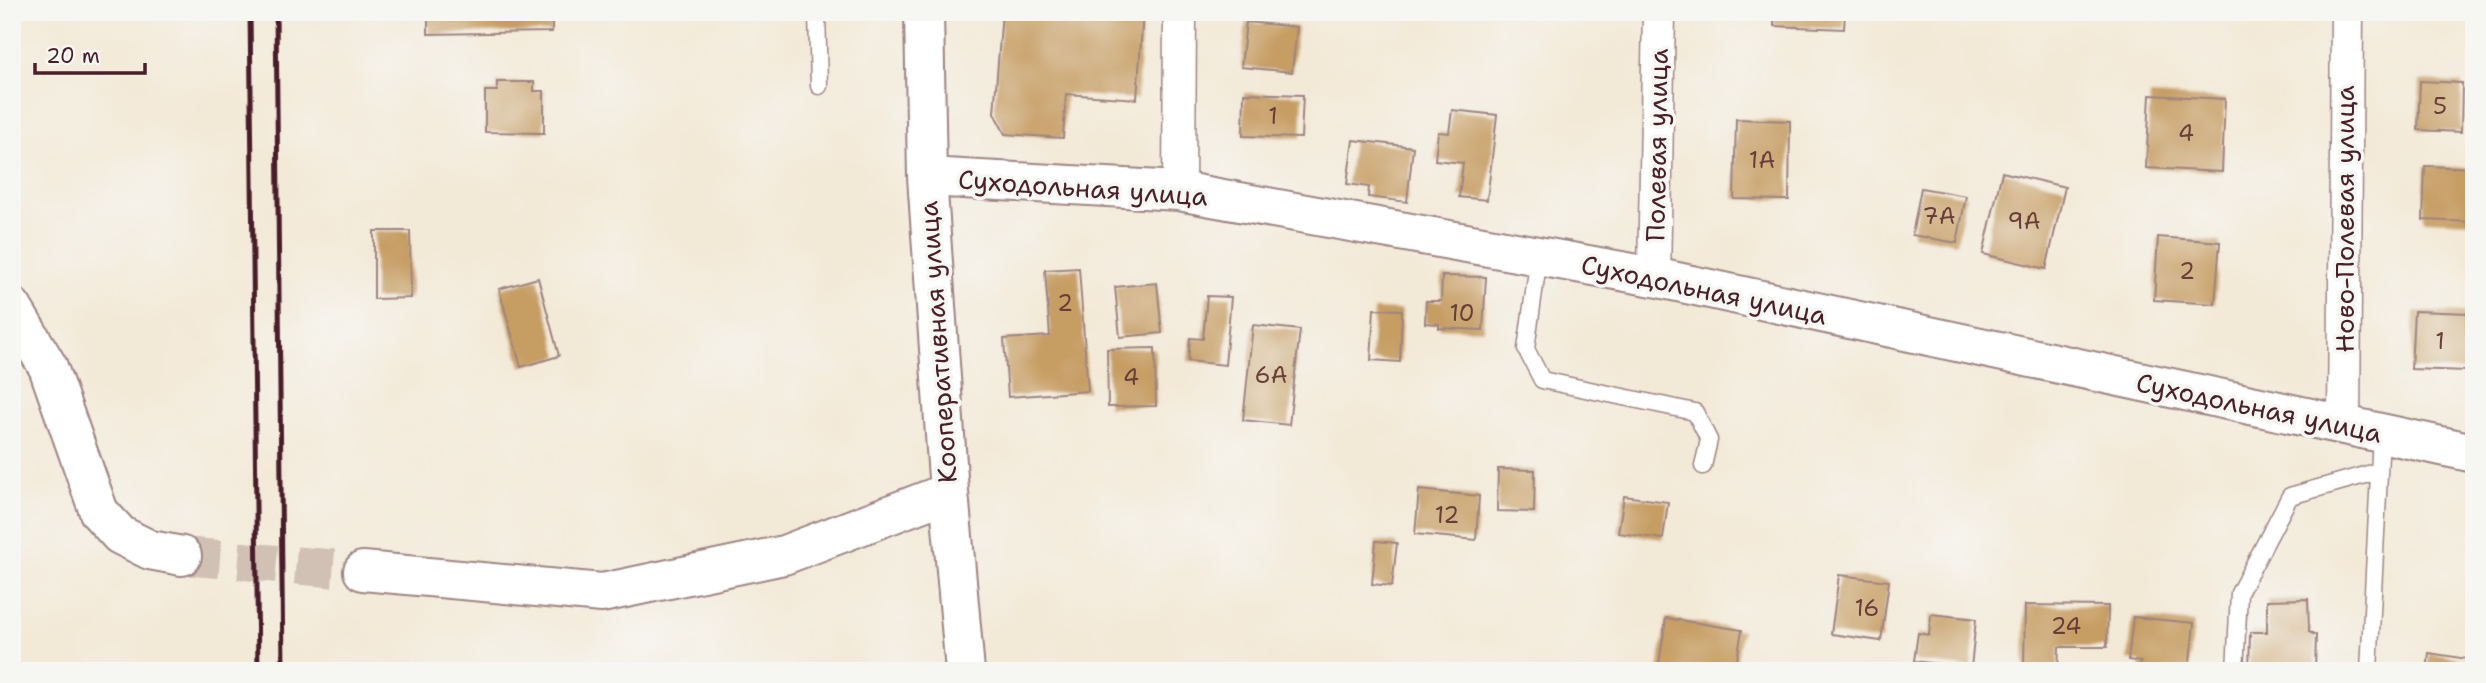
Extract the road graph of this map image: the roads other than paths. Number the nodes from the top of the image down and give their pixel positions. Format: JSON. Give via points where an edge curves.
{"nodes":[{"id":1,"x":817,"y":12,"type":"edge"},
{"id":2,"x":924,"y":12,"type":"edge"},
{"id":3,"x":1180,"y":12,"type":"edge"},
{"id":4,"x":1659,"y":12,"type":"edge"},
{"id":5,"x":2347,"y":12,"type":"edge"},
{"id":6,"x":818,"y":86,"type":"dead end"},
{"id":7,"x":927,"y":177,"type":"junction"},
{"id":8,"x":1178,"y":191,"type":"junction"},
{"id":9,"x":1539,"y":256,"type":"junction"},
{"id":10,"x":1654,"y":277,"type":"junction"},
{"id":11,"x":12,"y":307,"type":"edge"},
{"id":12,"x":2344,"y":426,"type":"junction"},
{"id":13,"x":2380,"y":453,"type":"junction"},
{"id":14,"x":2474,"y":453,"type":"edge"},
{"id":15,"x":1703,"y":466,"type":"dead end"},
{"id":16,"x":949,"y":492,"type":"junction"},
{"id":17,"x":182,"y":556,"type":"tunnel mouth"},
{"id":18,"x":363,"y":570,"type":"tunnel mouth"},
{"id":19,"x":965,"y":671,"type":"edge"},
{"id":20,"x":2235,"y":671,"type":"edge"},
{"id":21,"x":2369,"y":671,"type":"edge"}],
"edges":[{"from":1,"to":6,"type":"lane"},
{"from":2,"to":7,"type":"street","name":"Кооперативная улица"},
{"from":3,"to":8,"type":"street"},
{"from":4,"to":10,"type":"street","name":"Полевая улица"},
{"from":5,"to":12,"type":"street","name":"Ново-Полевая улица"},
{"from":7,"to":8,"type":"street","name":"Суходольная улица"},
{"from":7,"to":16,"type":"street","name":"Кооперативная улица"},
{"from":8,"to":9,"type":"street","name":"Суходольная улица"},
{"from":9,"to":10,"type":"street","name":"Суходольная улица"},
{"from":9,"to":15,"type":"lane","via":[[1526,349],[1542,380],[1695,412],[1709,440]]},
{"from":10,"to":12,"type":"street","name":"Суходольная улица"},
{"from":11,"to":17,"type":"street","via":[[48,367],[99,512],[120,535],[150,550]]},
{"from":12,"to":13,"type":"street","name":"Суходольная улица"},
{"from":13,"to":14,"type":"street","name":"Суходольная улица"},
{"from":13,"to":20,"type":"lane","via":[[2290,496],[2239,593]]},
{"from":13,"to":21,"type":"lane"},
{"from":16,"to":18,"type":"street","via":[[784,555],[602,593]]},
{"from":16,"to":19,"type":"street","name":"Кооперативная улица"}]}
